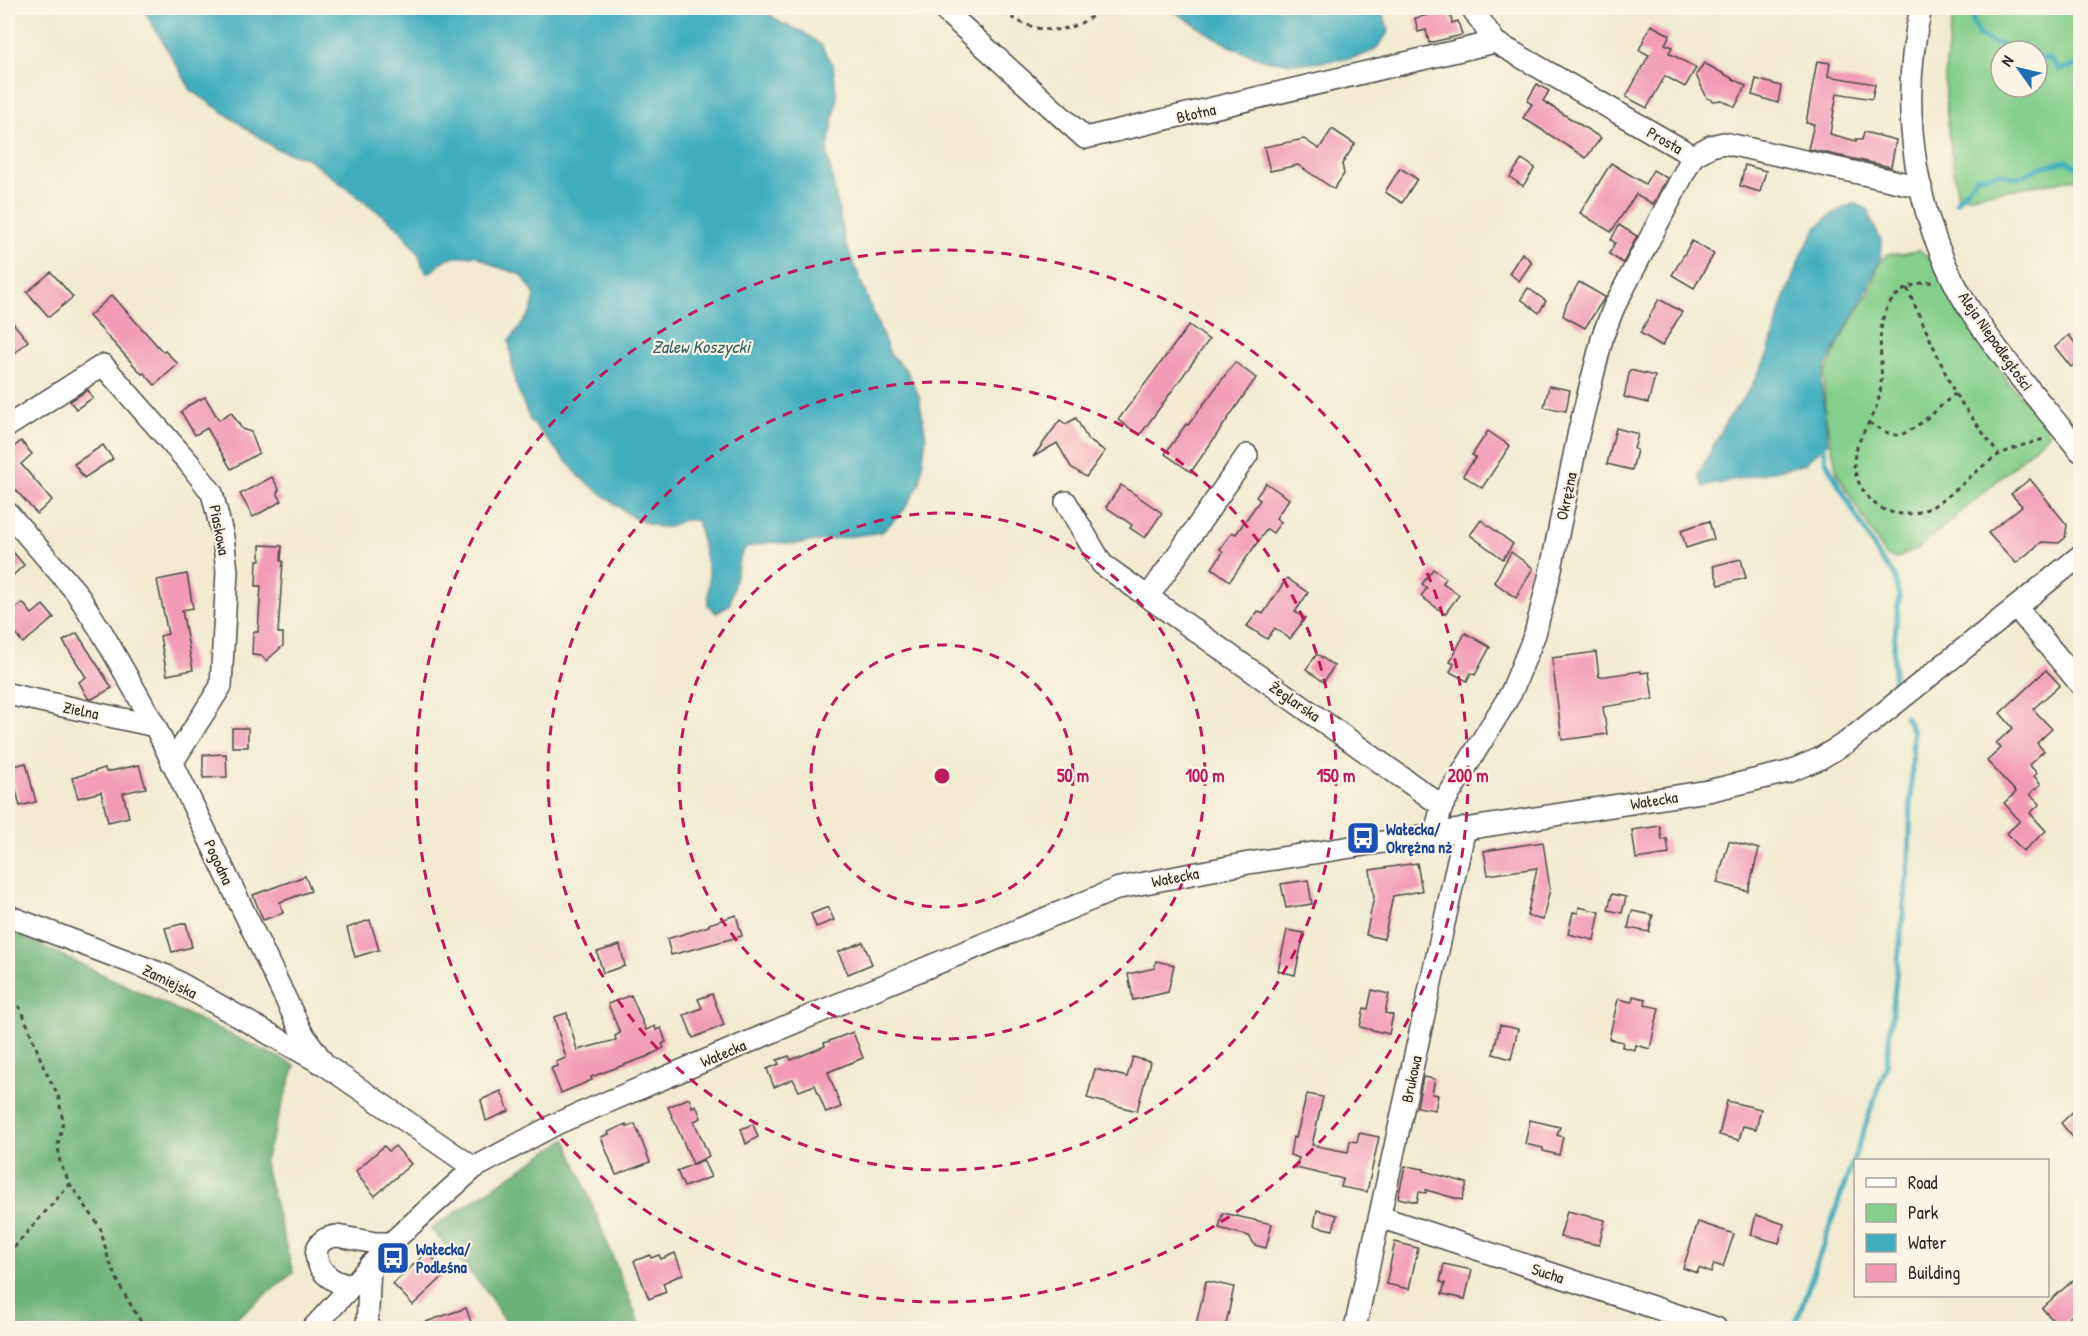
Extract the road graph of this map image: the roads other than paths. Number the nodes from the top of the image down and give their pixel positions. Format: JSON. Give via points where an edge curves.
{"nodes":[{"id":1,"x":942,"y":8,"type":"edge"},
{"id":2,"x":1472,"y":8,"type":"edge"},
{"id":3,"x":1921,"y":8,"type":"edge"},
{"id":4,"x":1495,"y":42,"type":"junction"},
{"id":5,"x":1694,"y":156,"type":"junction"},
{"id":6,"x":1921,"y":187,"type":"junction"},
{"id":7,"x":8,"y":426,"type":"edge"},
{"id":8,"x":2080,"y":451,"type":"edge"},
{"id":9,"x":1247,"y":455,"type":"dead end"},
{"id":10,"x":1066,"y":502,"type":"dead end"},
{"id":11,"x":8,"y":513,"type":"edge"},
{"id":12,"x":2080,"y":556,"type":"edge"},
{"id":13,"x":1148,"y":597,"type":"junction"},
{"id":14,"x":2016,"y":607,"type":"junction"},
{"id":15,"x":2080,"y":684,"type":"edge"},
{"id":16,"x":8,"y":694,"type":"edge"},
{"id":17,"x":155,"y":726,"type":"junction"},
{"id":18,"x":172,"y":763,"type":"junction"},
{"id":19,"x":1442,"y":806,"type":"junction"},
{"id":20,"x":1465,"y":828,"type":"junction"},
{"id":21,"x":1439,"y":833,"type":"junction"},
{"id":22,"x":8,"y":916,"type":"edge"},
{"id":23,"x":325,"y":1065,"type":"junction"},
{"id":24,"x":474,"y":1168,"type":"junction"},
{"id":25,"x":1380,"y":1217,"type":"junction"},
{"id":26,"x":391,"y":1244,"type":"junction"},
{"id":27,"x":370,"y":1265,"type":"junction"},
{"id":28,"x":352,"y":1285,"type":"junction"},
{"id":29,"x":313,"y":1329,"type":"edge"},
{"id":30,"x":367,"y":1329,"type":"edge"},
{"id":31,"x":1355,"y":1329,"type":"edge"},
{"id":32,"x":1716,"y":1329,"type":"edge"}],
"edges":[{"from":1,"to":4,"type":"street","name":"Błotna","via":[[1085,138]]},
{"from":2,"to":4,"type":"street"},
{"from":3,"to":6,"type":"street","name":"Aleja Niepodległości","via":[[1911,96]]},
{"from":4,"to":5,"type":"street","name":"Prosta"},
{"from":5,"to":6,"type":"street","name":"Prosta","via":[[1724,143]]},
{"from":5,"to":19,"type":"street","name":"Okrężna","via":[[1603,335],[1535,634],[1511,693]]},
{"from":6,"to":8,"type":"street","name":"Aleja Niepodległości","via":[[1942,255],[1968,306]]},
{"from":7,"to":18,"type":"street","name":"Piaskowa","via":[[103,365],[212,493],[227,571],[221,686]]},
{"from":9,"to":13,"type":"street"},
{"from":10,"to":13,"type":"street","name":"Żeglarska","via":[[1102,564]]},
{"from":11,"to":17,"type":"street","name":"Pogodna","via":[[76,592]]},
{"from":12,"to":14,"type":"street","name":"Wałecka"},
{"from":13,"to":19,"type":"street","name":"Żeglarska"},
{"from":14,"to":15,"type":"street"},
{"from":14,"to":20,"type":"street","name":"Wałecka","via":[[1847,742],[1798,768],[1708,791]]},
{"from":16,"to":17,"type":"street","name":"Zielna"},
{"from":17,"to":18,"type":"street","name":"Pogodna"},
{"from":18,"to":23,"type":"street","name":"Pogodna","via":[[301,1031]]},
{"from":19,"to":21,"type":"street","name":"Okrężna"},
{"from":20,"to":21,"type":"street","name":"Wałecka"},
{"from":20,"to":25,"type":"street","name":"Brukowa"},
{"from":21,"to":24,"type":"street","name":"Wałecka","via":[[1119,888],[569,1118]]},
{"from":22,"to":23,"type":"street","name":"Zamiejska","via":[[166,976]]},
{"from":23,"to":24,"type":"street","name":"Pogodna"},
{"from":24,"to":26,"type":"street","name":"Wałecka"},
{"from":25,"to":31,"type":"street","name":"Brukowa"},
{"from":25,"to":32,"type":"street","name":"Sucha"},
{"from":26,"to":27,"type":"street","name":"Wałecka"},
{"from":26,"to":28,"type":"street","via":[[341,1236],[323,1241],[317,1258],[322,1272],[333,1281]]},
{"from":27,"to":28,"type":"street","name":"Wałecka"},
{"from":27,"to":30,"type":"street"},
{"from":28,"to":29,"type":"street","name":"Wałecka"}]}
